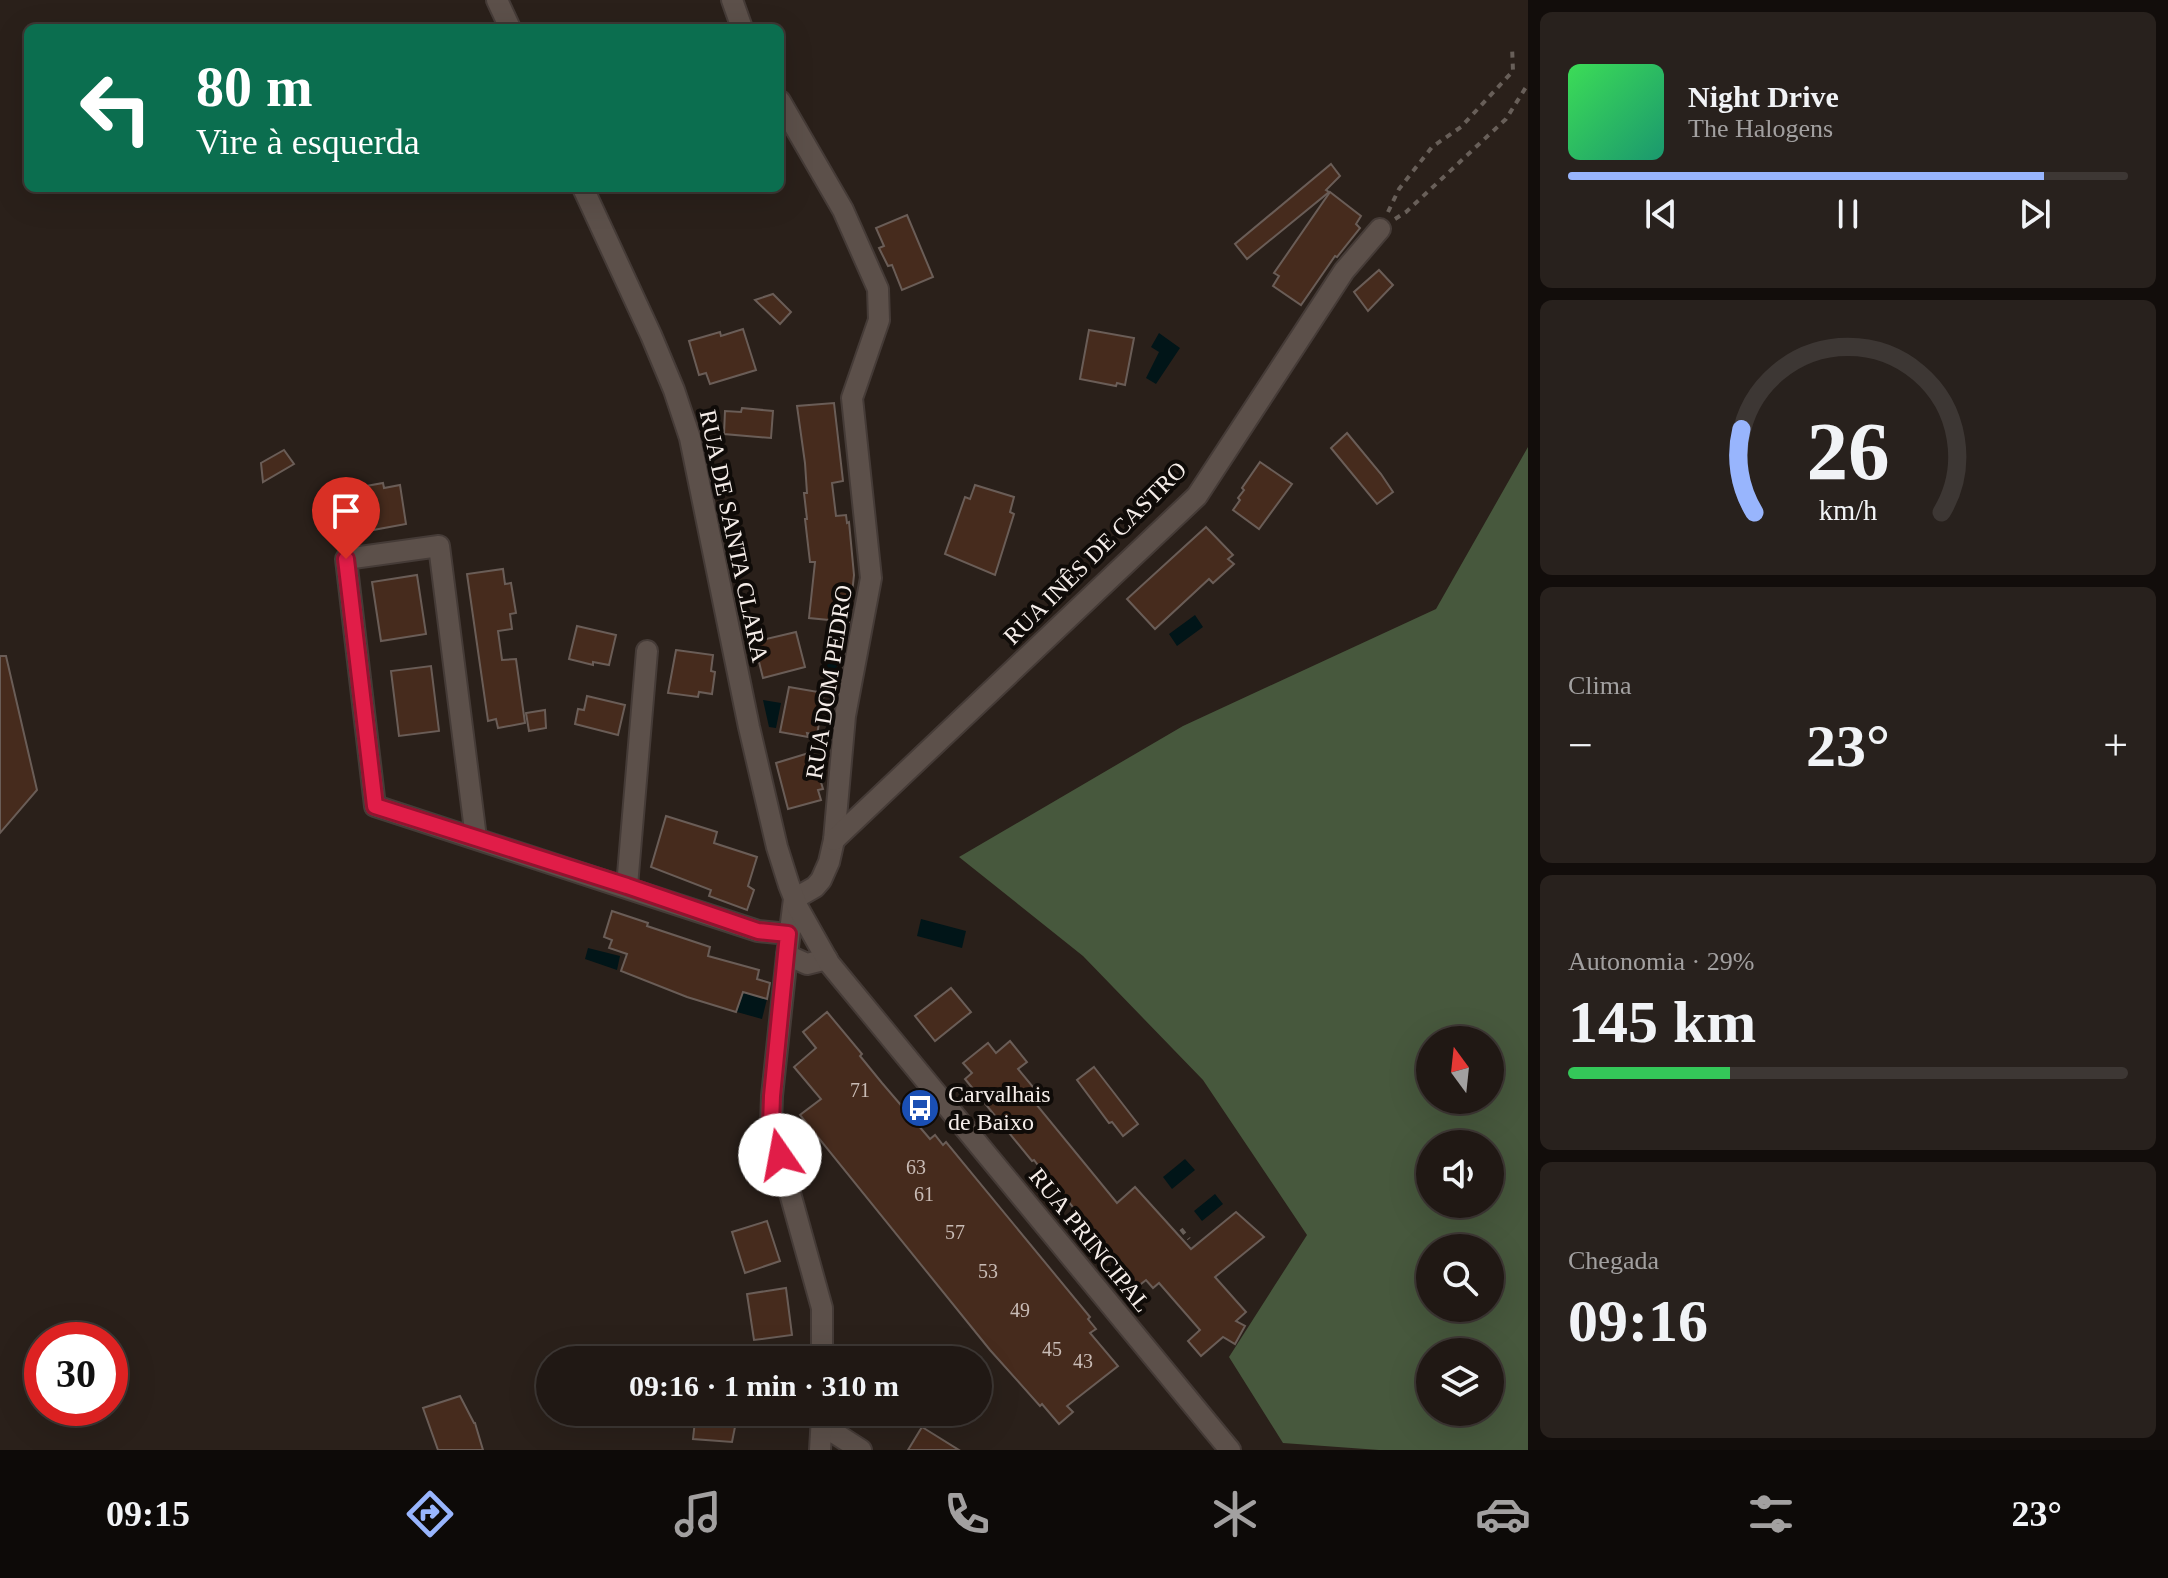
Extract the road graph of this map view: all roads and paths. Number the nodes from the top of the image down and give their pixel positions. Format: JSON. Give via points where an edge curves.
{"nodes":[{"id":1,"x":497,"y":0,"type":"edge"},
{"id":2,"x":732,"y":0,"type":"edge"},
{"id":3,"x":508,"y":24,"type":"edge"},
{"id":4,"x":739,"y":24,"type":"edge"},
{"id":5,"x":1512,"y":46,"type":"dead end"},
{"id":6,"x":1528,"y":84,"type":"edge"},
{"id":7,"x":784,"y":108,"type":"edge"},
{"id":8,"x":585,"y":192,"type":"edge"},
{"id":9,"x":1380,"y":229,"type":"junction"},
{"id":10,"x":647,"y":651,"type":"dead end"},
{"id":11,"x":476,"y":838,"type":"junction"},
{"id":12,"x":834,"y":840,"type":"junction"},
{"id":13,"x":627,"y":886,"type":"junction"},
{"id":14,"x":796,"y":903,"type":"junction"},
{"id":15,"x":788,"y":934,"type":"junction"},
{"id":16,"x":787,"y":955,"type":"junction"},
{"id":17,"x":827,"y":959,"type":"junction"},
{"id":18,"x":1181,"y":1229,"type":"dead end"},
{"id":19,"x":1189,"y":1239,"type":"dead end"},
{"id":20,"x":822,"y":1346,"type":"edge"},
{"id":21,"x":822,"y":1426,"type":"edge"},
{"id":22,"x":832,"y":1426,"type":"edge"},
{"id":23,"x":820,"y":1450,"type":"edge"},
{"id":24,"x":861,"y":1450,"type":"edge"},
{"id":25,"x":1230,"y":1450,"type":"edge"}],
"edges":[{"from":1,"to":3,"type":"street"},
{"from":2,"to":4,"type":"street"},
{"from":5,"to":9,"type":"path","via":[[1513,71],[1461,127],[1432,147],[1399,189]]},
{"from":6,"to":9,"type":"path","via":[[1506,119],[1406,212]]},
{"from":7,"to":12,"type":"street","name":"RUA DOM PEDRO","via":[[843,210],[878,289],[879,320],[852,398],[871,578],[845,716]]},
{"from":8,"to":14,"type":"street","name":"RUA DE SANTA CLARA","via":[[651,335],[690,438],[749,727]]},
{"from":9,"to":12,"type":"street","name":"RUA INÊS DE CASTRO","via":[[1344,271],[1197,496]]},
{"from":10,"to":13,"type":"street"},
{"from":11,"to":11,"type":"street","via":[[375,806],[346,559],[439,546]]},
{"from":11,"to":13,"type":"street"},
{"from":12,"to":14,"type":"street","name":"RUA DOM PEDRO","via":[[821,880]]},
{"from":13,"to":15,"type":"street","via":[[758,931]]},
{"from":14,"to":15,"type":"street"},
{"from":14,"to":17,"type":"street","name":"RUA PRINCIPAL"},
{"from":15,"to":16,"type":"street"},
{"from":16,"to":17,"type":"street","via":[[807,964]]},
{"from":16,"to":20,"type":"street","via":[[771,1125],[822,1308]]},
{"from":17,"to":25,"type":"street","name":"RUA PRINCIPAL"},
{"from":18,"to":19,"type":"path"},
{"from":21,"to":23,"type":"street"},
{"from":22,"to":24,"type":"street"}]}
